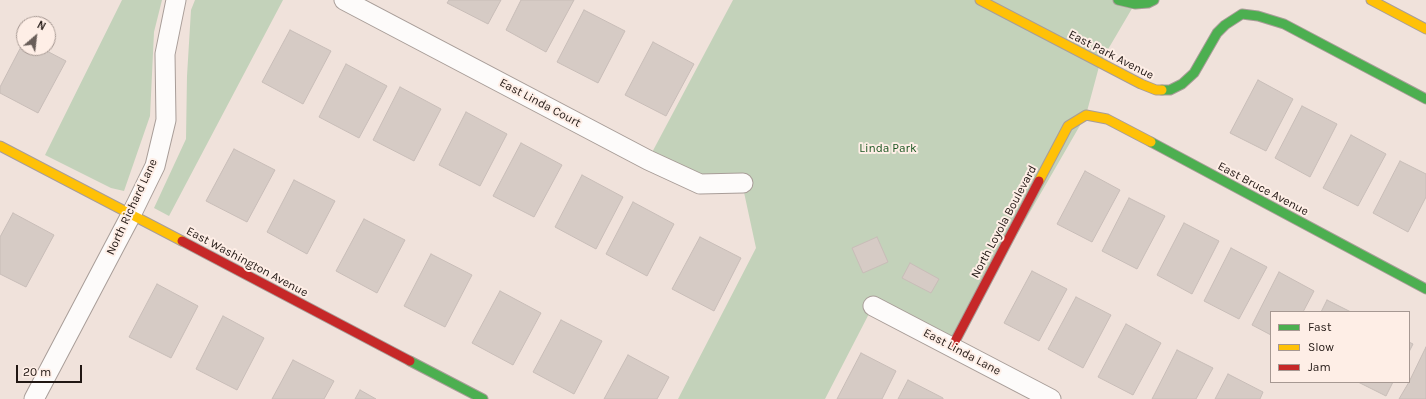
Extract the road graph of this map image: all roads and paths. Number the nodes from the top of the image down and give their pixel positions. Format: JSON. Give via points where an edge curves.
{"nodes":[{"id":1,"x":176,"y":0,"type":"edge"},
{"id":2,"x":344,"y":0,"type":"edge"},
{"id":3,"x":980,"y":0,"type":"edge"},
{"id":4,"x":1118,"y":0,"type":"edge"},
{"id":5,"x":1154,"y":0,"type":"edge"},
{"id":6,"x":1371,"y":0,"type":"edge"},
{"id":7,"x":1426,"y":29,"type":"edge"},
{"id":8,"x":1426,"y":99,"type":"edge"},
{"id":9,"x":1086,"y":116,"type":"joint"},
{"id":10,"x":0,"y":146,"type":"edge"},
{"id":11,"x":742,"y":183,"type":"dead end"},
{"id":12,"x":131,"y":215,"type":"junction"},
{"id":13,"x":1426,"y":289,"type":"edge"},
{"id":14,"x":873,"y":306,"type":"dead end"},
{"id":15,"x":952,"y":347,"type":"junction"},
{"id":16,"x":34,"y":399,"type":"edge"},
{"id":17,"x":483,"y":399,"type":"edge"},
{"id":18,"x":1051,"y":399,"type":"edge"}],
"edges":[{"from":1,"to":12,"type":"street","name":"North Richard Lane","via":[[165,54],[166,120],[155,166]]},
{"from":2,"to":11,"type":"street","name":"East Linda Court","via":[[648,160],[700,184]]},
{"from":3,"to":8,"type":"street","name":"East Park Avenue","via":[[1156,90],[1170,90],[1182,84],[1194,73],[1217,33],[1242,14],[1284,24]]},
{"from":4,"to":5,"type":"street","via":[[1135,4]]},
{"from":6,"to":7,"type":"street"},
{"from":9,"to":13,"type":"street","name":"East Bruce Avenue","via":[[1107,120]]},
{"from":9,"to":15,"type":"street","name":"North Loyola Boulevard","via":[[1068,126]]},
{"from":10,"to":12,"type":"street","name":"East Washington Avenue"},
{"from":12,"to":16,"type":"street","name":"North Richard Lane"},
{"from":12,"to":17,"type":"street","name":"East Washington Avenue"},
{"from":14,"to":15,"type":"street","name":"East Linda Lane"},
{"from":15,"to":18,"type":"street","name":"East Linda Lane"}]}
